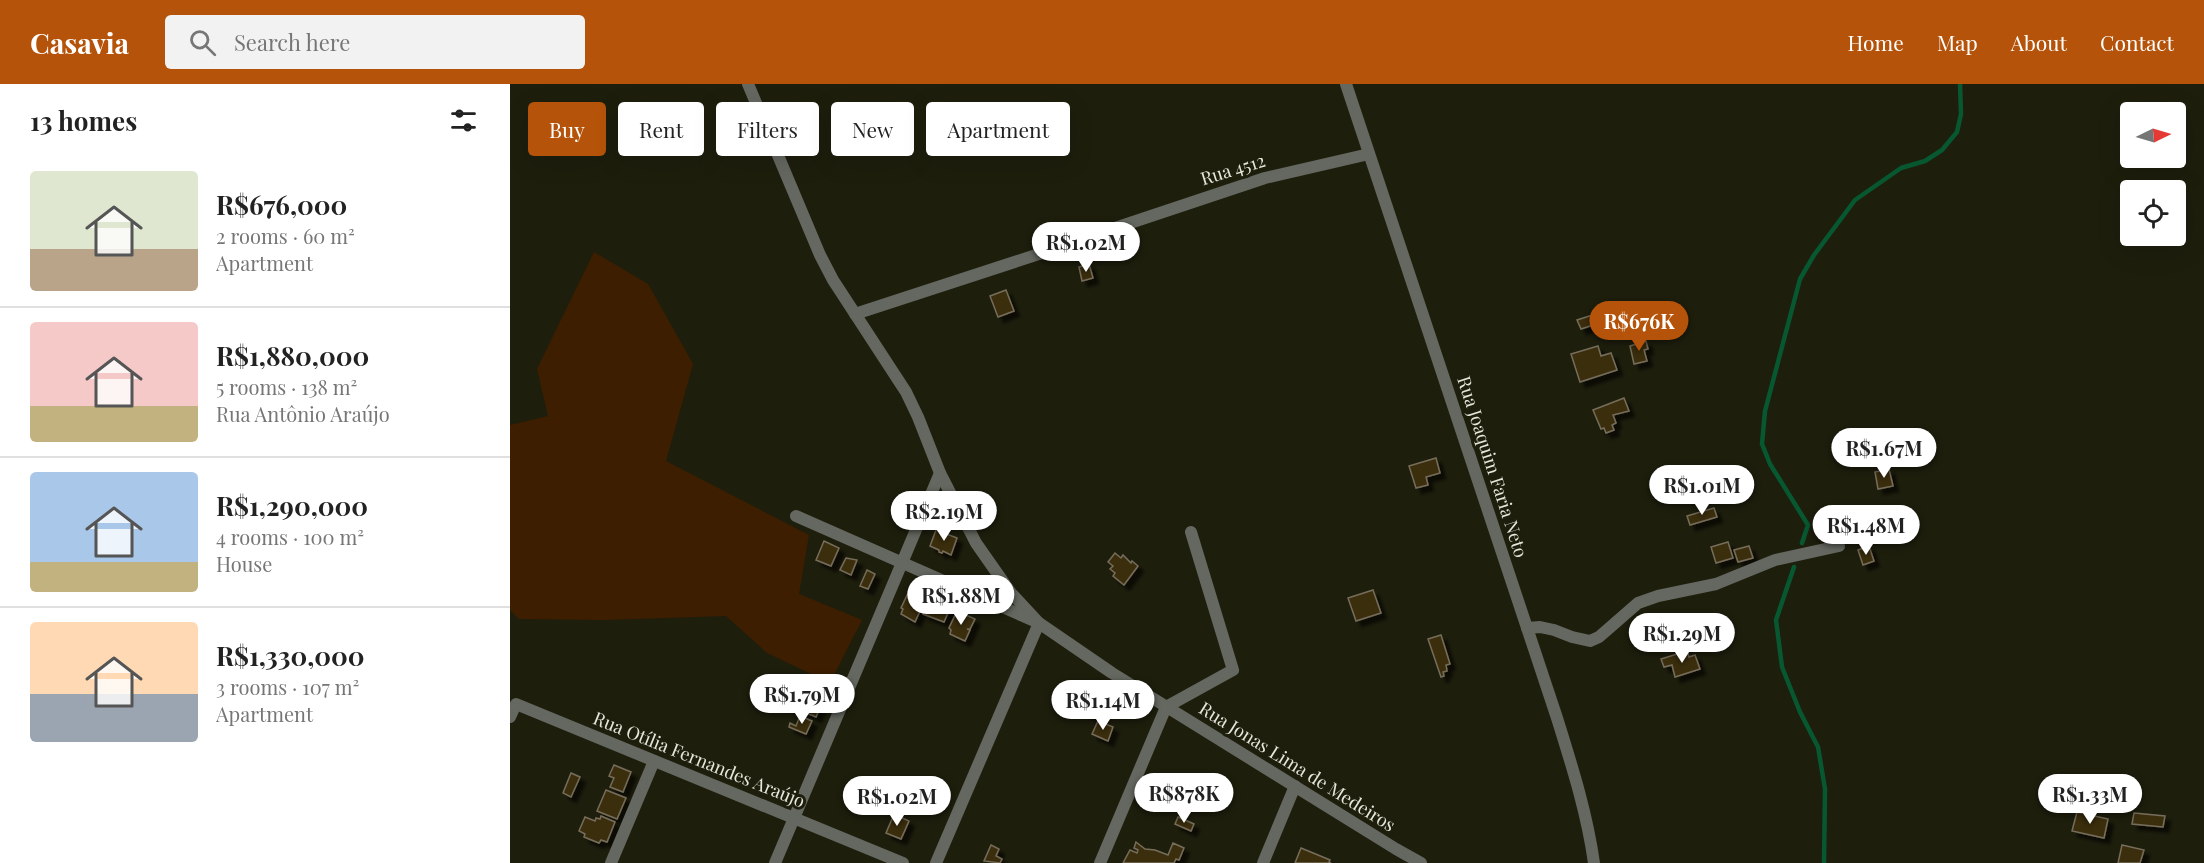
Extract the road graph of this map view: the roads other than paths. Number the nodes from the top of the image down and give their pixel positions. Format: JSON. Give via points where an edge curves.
{"nodes":[{"id":1,"x":748,"y":84,"type":"edge"},
{"id":2,"x":1346,"y":84,"type":"edge"},
{"id":3,"x":1369,"y":154,"type":"junction"},
{"id":4,"x":1109,"y":230,"type":"dead end"},
{"id":5,"x":1082,"y":240,"type":"dead end"},
{"id":6,"x":855,"y":314,"type":"junction"},
{"id":7,"x":940,"y":473,"type":"junction"},
{"id":8,"x":796,"y":516,"type":"dead end"},
{"id":9,"x":1191,"y":532,"type":"dead end"},
{"id":10,"x":1839,"y":546,"type":"dead end"},
{"id":11,"x":903,"y":563,"type":"junction"},
{"id":12,"x":1039,"y":623,"type":"junction"},
{"id":13,"x":1527,"y":628,"type":"junction"},
{"id":14,"x":1166,"y":707,"type":"junction"},
{"id":15,"x":510,"y":717,"type":"edge"},
{"id":16,"x":654,"y":761,"type":"junction"},
{"id":17,"x":1295,"y":786,"type":"junction"},
{"id":18,"x":794,"y":818,"type":"junction"},
{"id":19,"x":611,"y":863,"type":"edge"},
{"id":20,"x":775,"y":863,"type":"edge"},
{"id":21,"x":903,"y":863,"type":"edge"},
{"id":22,"x":936,"y":863,"type":"edge"},
{"id":23,"x":1100,"y":863,"type":"edge"},
{"id":24,"x":1263,"y":863,"type":"edge"},
{"id":25,"x":1421,"y":863,"type":"edge"},
{"id":26,"x":1594,"y":863,"type":"edge"}],
"edges":[{"from":1,"to":6,"type":"street","name":"Rua Jonas Lima de Medeiros","via":[[820,255]]},
{"from":2,"to":3,"type":"street","name":"Rua Joaquim Faria Neto"},
{"from":3,"to":4,"type":"street","name":"Rua 4512","via":[[1246,183]]},
{"from":3,"to":13,"type":"street","name":"Rua Joaquim Faria Neto"},
{"from":5,"to":6,"type":"street"},
{"from":6,"to":7,"type":"street","name":"Rua Jonas Lima de Medeiros","via":[[906,392]]},
{"from":7,"to":11,"type":"street"},
{"from":7,"to":12,"type":"street","name":"Rua Jonas Lima de Medeiros","via":[[995,573]]},
{"from":8,"to":11,"type":"street"},
{"from":9,"to":14,"type":"street","via":[[1233,670]]},
{"from":10,"to":13,"type":"street","via":[[1774,560],[1716,584],[1638,603],[1590,641],[1540,627]]},
{"from":11,"to":12,"type":"street"},
{"from":11,"to":18,"type":"street"},
{"from":12,"to":14,"type":"street","name":"Rua Jonas Lima de Medeiros"},
{"from":12,"to":22,"type":"street"},
{"from":13,"to":26,"type":"street","name":"Rua Joaquim Faria Neto","via":[[1578,786]]},
{"from":14,"to":17,"type":"street","name":"Rua Jonas Lima de Medeiros"},
{"from":14,"to":23,"type":"street"},
{"from":15,"to":16,"type":"street","name":"Rua Otília Fernandes Araújo","via":[[516,704]]},
{"from":16,"to":18,"type":"street","name":"Rua Otília Fernandes Araújo"},
{"from":16,"to":19,"type":"street"},
{"from":17,"to":24,"type":"street"},
{"from":17,"to":25,"type":"street","name":"Rua Jonas Lima de Medeiros"},
{"from":18,"to":20,"type":"street"},
{"from":18,"to":21,"type":"street","name":"Rua Otília Fernandes Araújo"}]}
